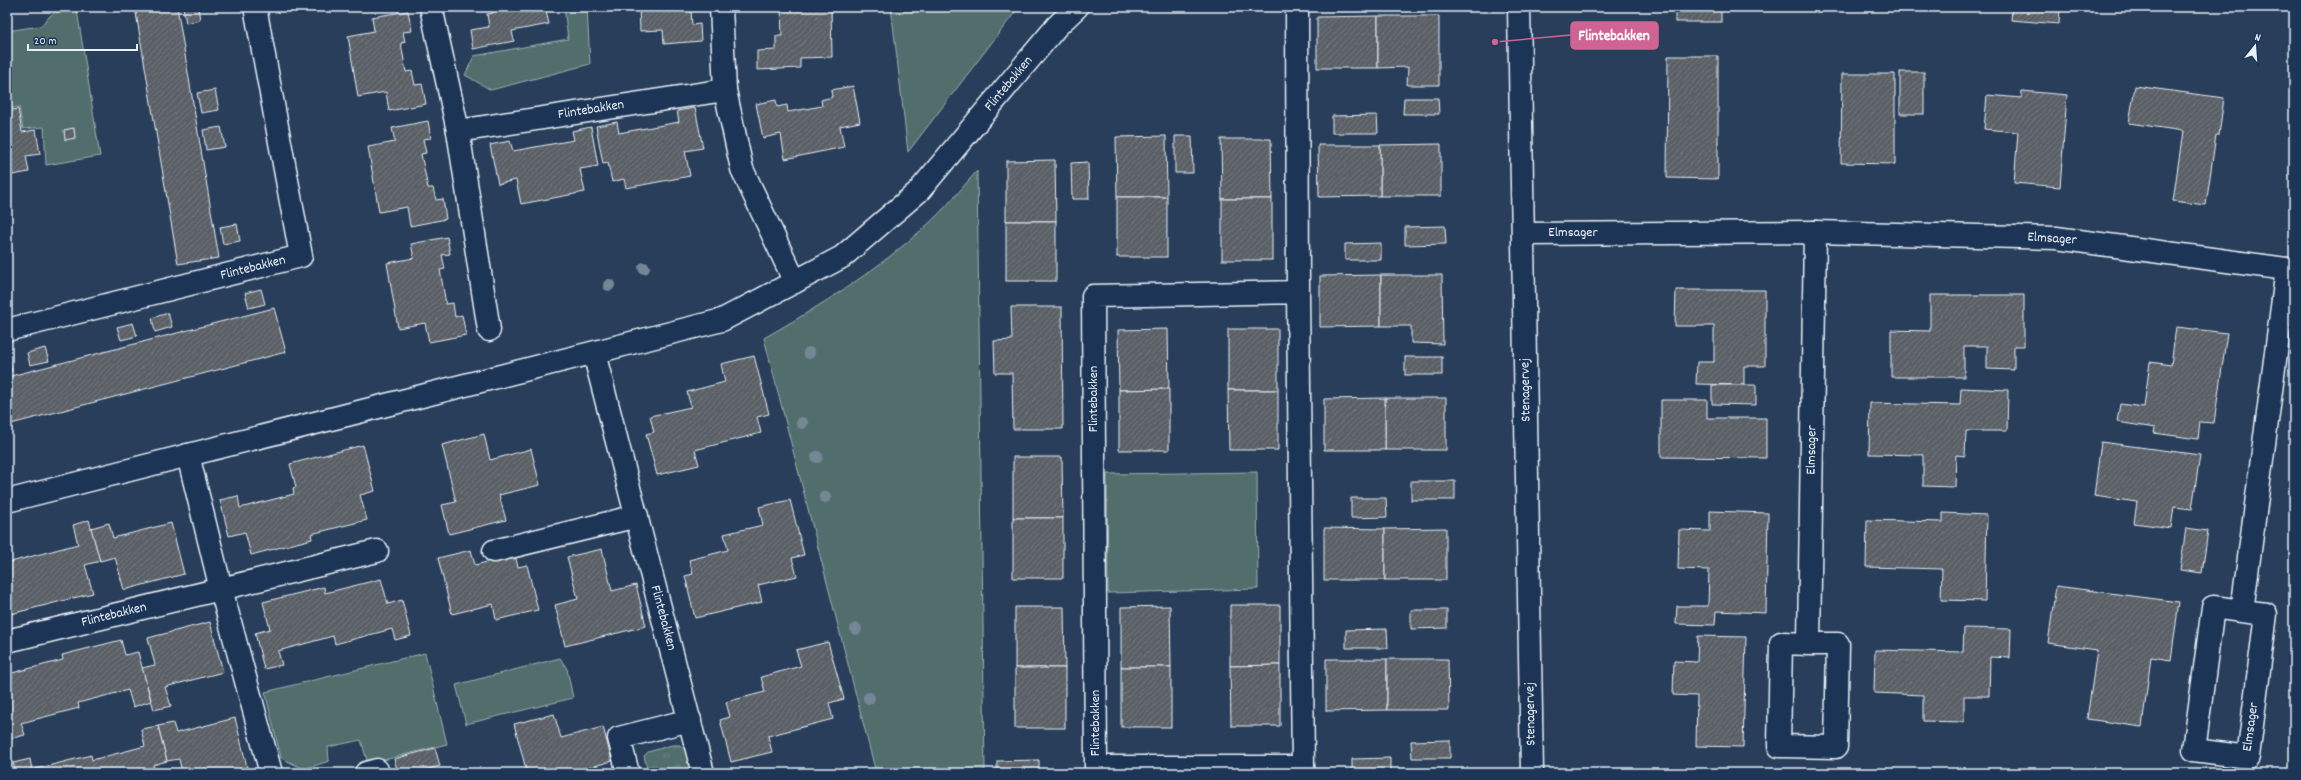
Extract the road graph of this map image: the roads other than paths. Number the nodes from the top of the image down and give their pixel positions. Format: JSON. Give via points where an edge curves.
{"nodes":[{"id":1,"x":255,"y":7,"type":"edge"},
{"id":2,"x":431,"y":7,"type":"edge"},
{"id":3,"x":721,"y":7,"type":"edge"},
{"id":4,"x":1077,"y":7,"type":"edge"},
{"id":5,"x":1297,"y":7,"type":"edge"},
{"id":6,"x":1519,"y":7,"type":"edge"},
{"id":7,"x":725,"y":90,"type":"junction"},
{"id":8,"x":458,"y":131,"type":"junction"},
{"id":9,"x":1815,"y":232,"type":"junction"},
{"id":10,"x":1524,"y":234,"type":"junction"},
{"id":11,"x":2291,"y":270,"type":"edge"},
{"id":12,"x":796,"y":282,"type":"junction"},
{"id":13,"x":1298,"y":292,"type":"junction"},
{"id":14,"x":7,"y":330,"type":"edge"},
{"id":15,"x":490,"y":330,"type":"dead end"},
{"id":16,"x":594,"y":353,"type":"junction"},
{"id":17,"x":188,"y":455,"type":"junction"},
{"id":18,"x":7,"y":501,"type":"edge"},
{"id":19,"x":637,"y":516,"type":"junction"},
{"id":20,"x":494,"y":551,"type":"dead end"},
{"id":21,"x":377,"y":552,"type":"dead end"},
{"id":22,"x":221,"y":589,"type":"junction"},
{"id":23,"x":2242,"y":611,"type":"junction"},
{"id":24,"x":7,"y":641,"type":"edge"},
{"id":25,"x":1809,"y":644,"type":"junction"},
{"id":26,"x":690,"y":720,"type":"junction"},
{"id":27,"x":271,"y":773,"type":"edge"},
{"id":28,"x":628,"y":773,"type":"edge"},
{"id":29,"x":703,"y":773,"type":"edge"},
{"id":30,"x":1532,"y":773,"type":"edge"}],
"edges":[{"from":1,"to":14,"type":"street","name":"Flintebakken","via":[[301,256]]},
{"from":2,"to":8,"type":"street"},
{"from":3,"to":7,"type":"street"},
{"from":4,"to":12,"type":"street","name":"Flintebakken","via":[[1057,26],[919,191],[842,257]]},
{"from":5,"to":13,"type":"street","name":"Flintebakken"},
{"from":6,"to":10,"type":"street","name":"Stenagervej"},
{"from":7,"to":8,"type":"street","name":"Flintebakken"},
{"from":7,"to":12,"type":"street","via":[[742,170]]},
{"from":8,"to":15,"type":"street"},
{"from":9,"to":10,"type":"street","name":"Elmsager"},
{"from":9,"to":11,"type":"street","name":"Elmsager","via":[[2056,238]]},
{"from":9,"to":25,"type":"street","name":"Elmsager"},
{"from":10,"to":30,"type":"street","name":"Stenagervej"},
{"from":11,"to":23,"type":"street","name":"Elmsager"},
{"from":12,"to":16,"type":"street","name":"Flintebakken","via":[[722,320]]},
{"from":13,"to":13,"type":"street","name":"Flintebakken","via":[[1303,767],[1096,767],[1093,296]]},
{"from":16,"to":17,"type":"street","name":"Flintebakken"},
{"from":16,"to":19,"type":"street","name":"Flintebakken"},
{"from":17,"to":18,"type":"street","name":"Flintebakken"},
{"from":17,"to":22,"type":"street"},
{"from":19,"to":20,"type":"street"},
{"from":19,"to":26,"type":"street","name":"Flintebakken"},
{"from":21,"to":22,"type":"street","name":"Flintebakken"},
{"from":22,"to":24,"type":"street","name":"Flintebakken"},
{"from":22,"to":27,"type":"street"},
{"from":23,"to":23,"type":"street","name":"Elmsager","via":[[2213,607],[2194,750],[2248,757],[2266,614]]},
{"from":25,"to":25,"type":"street","via":[[1781,643],[1779,746],[1836,746],[1838,644]]},
{"from":26,"to":28,"type":"street","via":[[619,738]]},
{"from":26,"to":29,"type":"street","name":"Flintebakken"}]}
